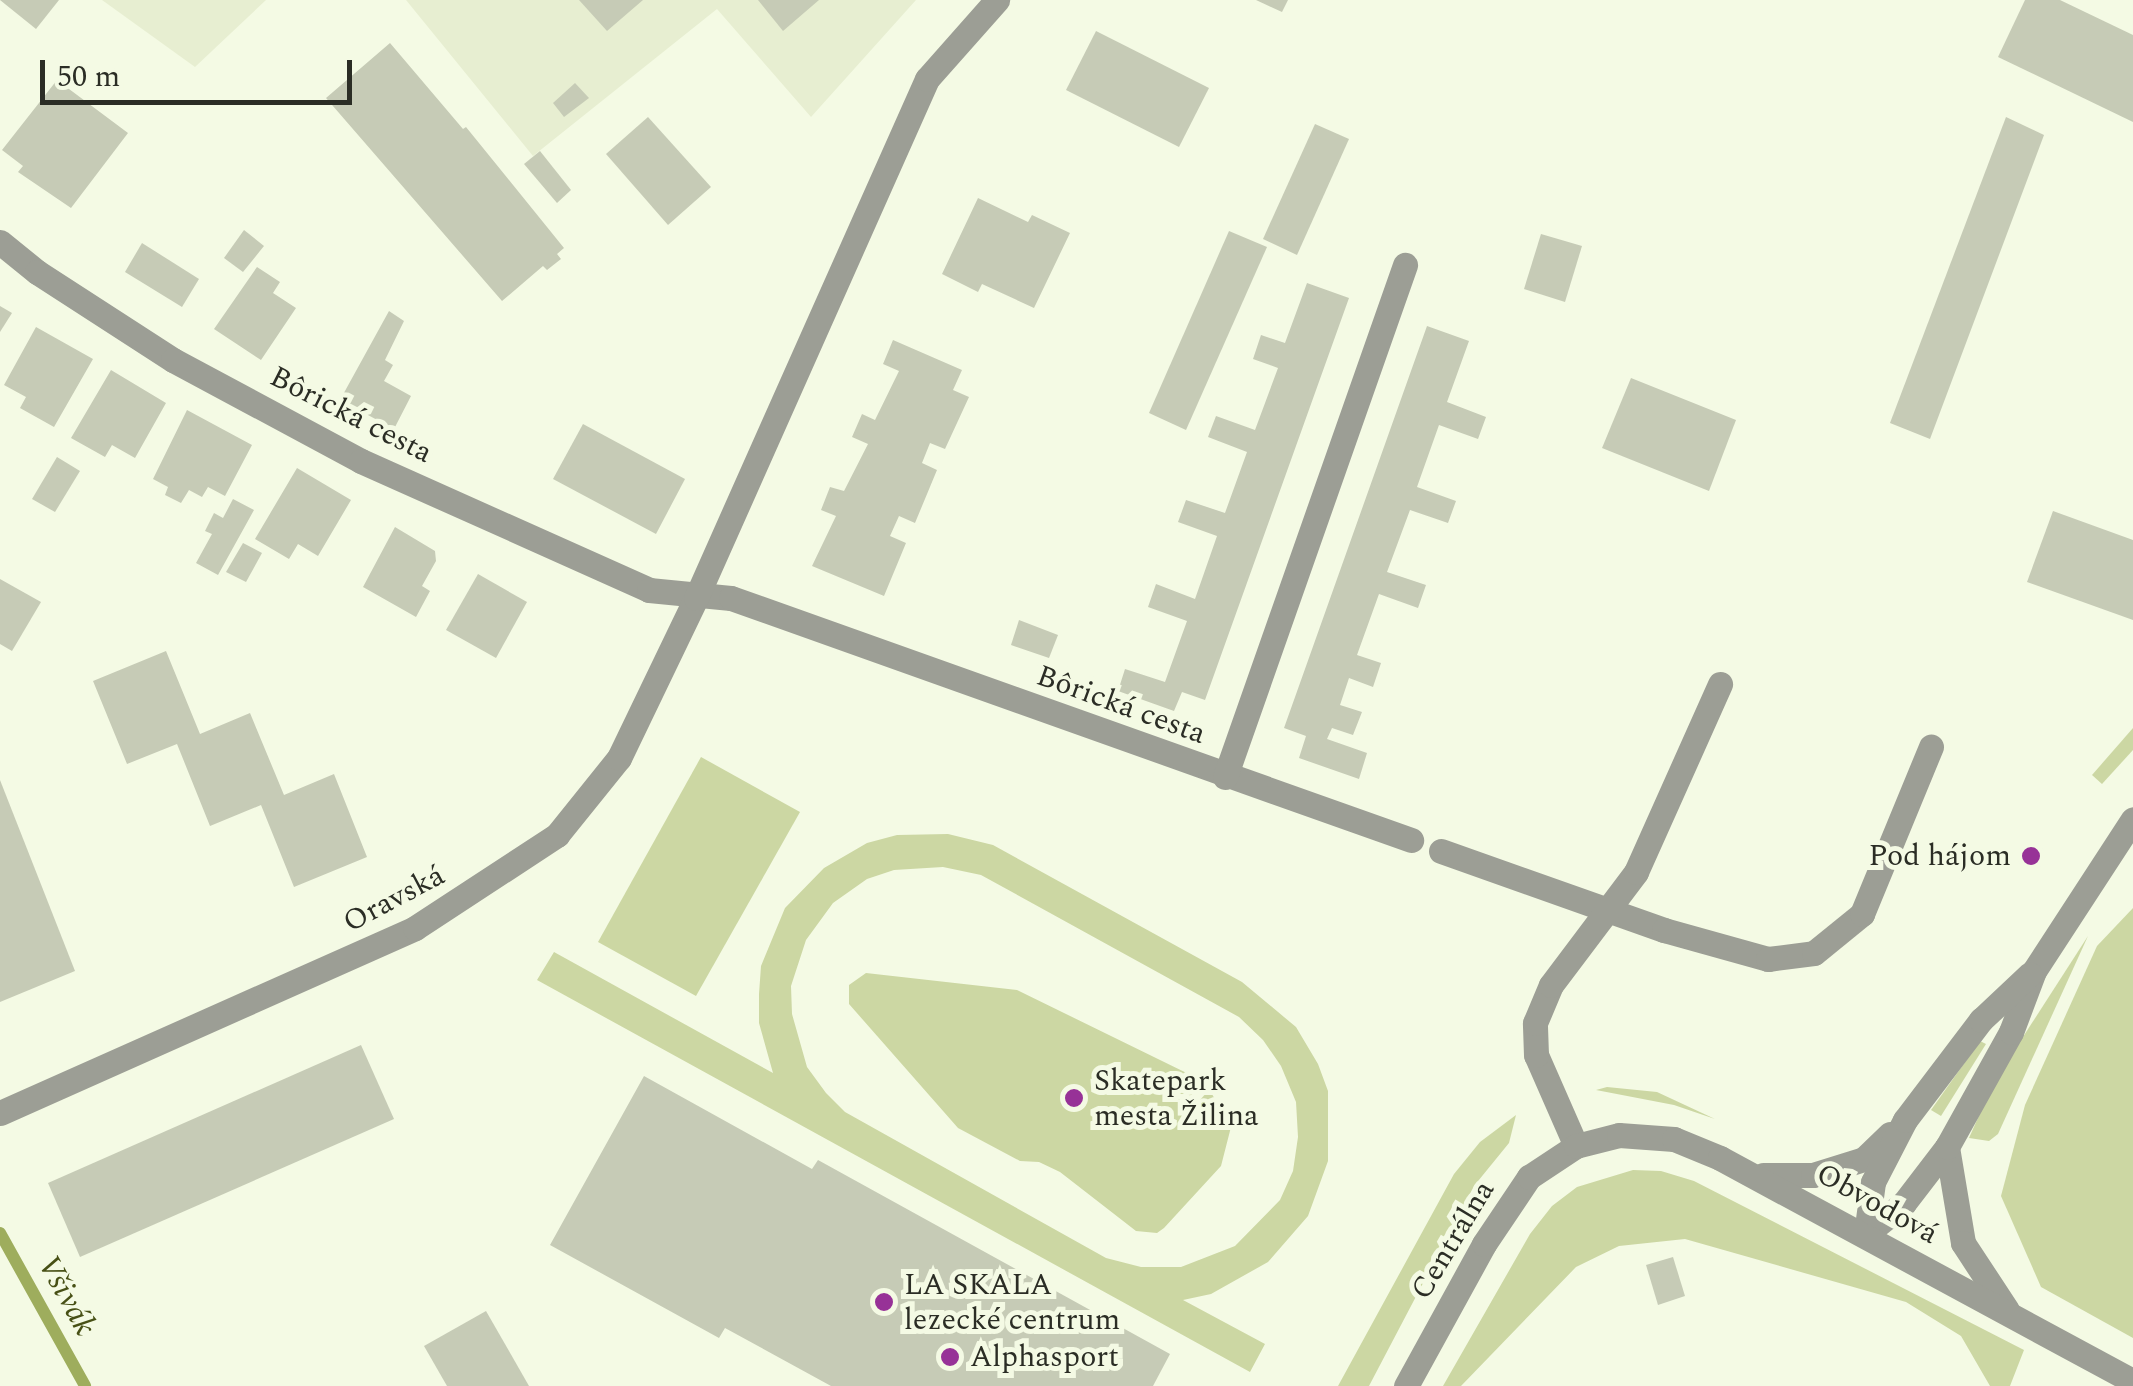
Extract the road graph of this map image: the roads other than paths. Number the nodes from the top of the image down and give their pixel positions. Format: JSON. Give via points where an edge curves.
{"nodes":[{"id":1,"x":997,"y":0,"type":"edge"},
{"id":2,"x":0,"y":242,"type":"edge"},
{"id":3,"x":1406,"y":266,"type":"dead end"},
{"id":4,"x":696,"y":598,"type":"junction"},
{"id":5,"x":1720,"y":684,"type":"dead end"},
{"id":6,"x":1931,"y":747,"type":"dead end"},
{"id":7,"x":1225,"y":776,"type":"junction"},
{"id":8,"x":2133,"y":819,"type":"edge"},
{"id":9,"x":1411,"y":840,"type":"dead end"},
{"id":10,"x":1441,"y":851,"type":"dead end"},
{"id":11,"x":1606,"y":910,"type":"junction"},
{"id":12,"x":2034,"y":971,"type":"junction"},
{"id":13,"x":0,"y":1113,"type":"edge"},
{"id":14,"x":1905,"y":1120,"type":"junction"},
{"id":15,"x":1576,"y":1146,"type":"junction"},
{"id":16,"x":1947,"y":1147,"type":"junction"},
{"id":17,"x":1757,"y":1176,"type":"junction"},
{"id":18,"x":1866,"y":1234,"type":"junction"},
{"id":19,"x":2010,"y":1314,"type":"junction"},
{"id":20,"x":2133,"y":1381,"type":"edge"},
{"id":21,"x":1406,"y":1386,"type":"edge"}],
"edges":[{"from":1,"to":4,"type":"street","via":[[927,79]]},
{"from":2,"to":4,"type":"street","name":"Bôrická cesta","via":[[173,360],[361,461],[649,590]]},
{"from":3,"to":7,"type":"street"},
{"from":4,"to":7,"type":"street","name":"Bôrická cesta","via":[[730,598]]},
{"from":4,"to":13,"type":"street","name":"Oravská","via":[[619,758],[557,834],[452,907],[345,962]]},
{"from":5,"to":11,"type":"street","via":[[1636,872]]},
{"from":6,"to":11,"type":"street","via":[[1862,914],[1814,953],[1768,959]]},
{"from":7,"to":9,"type":"street","name":"Bôrická cesta"},
{"from":8,"to":12,"type":"street"},
{"from":10,"to":11,"type":"street"},
{"from":11,"to":15,"type":"street","via":[[1551,986],[1536,1023],[1536,1055]]},
{"from":12,"to":14,"type":"street","via":[[1981,1020]]},
{"from":12,"to":16,"type":"street","via":[[2011,1032]]},
{"from":14,"to":17,"type":"street","via":[[1864,1159],[1813,1175]]},
{"from":14,"to":18,"type":"street","via":[[1873,1182]]},
{"from":15,"to":17,"type":"street","name":"Obvodová","via":[[1619,1134],[1674,1138]]},
{"from":15,"to":21,"type":"street","name":"Centrálna","via":[[1529,1177]]},
{"from":16,"to":18,"type":"street","via":[[1904,1203]]},
{"from":16,"to":19,"type":"street","via":[[1963,1243]]},
{"from":17,"to":18,"type":"street","name":"Obvodová"},
{"from":18,"to":19,"type":"street","name":"Obvodová"},
{"from":19,"to":20,"type":"street","name":"Obvodová"}]}
